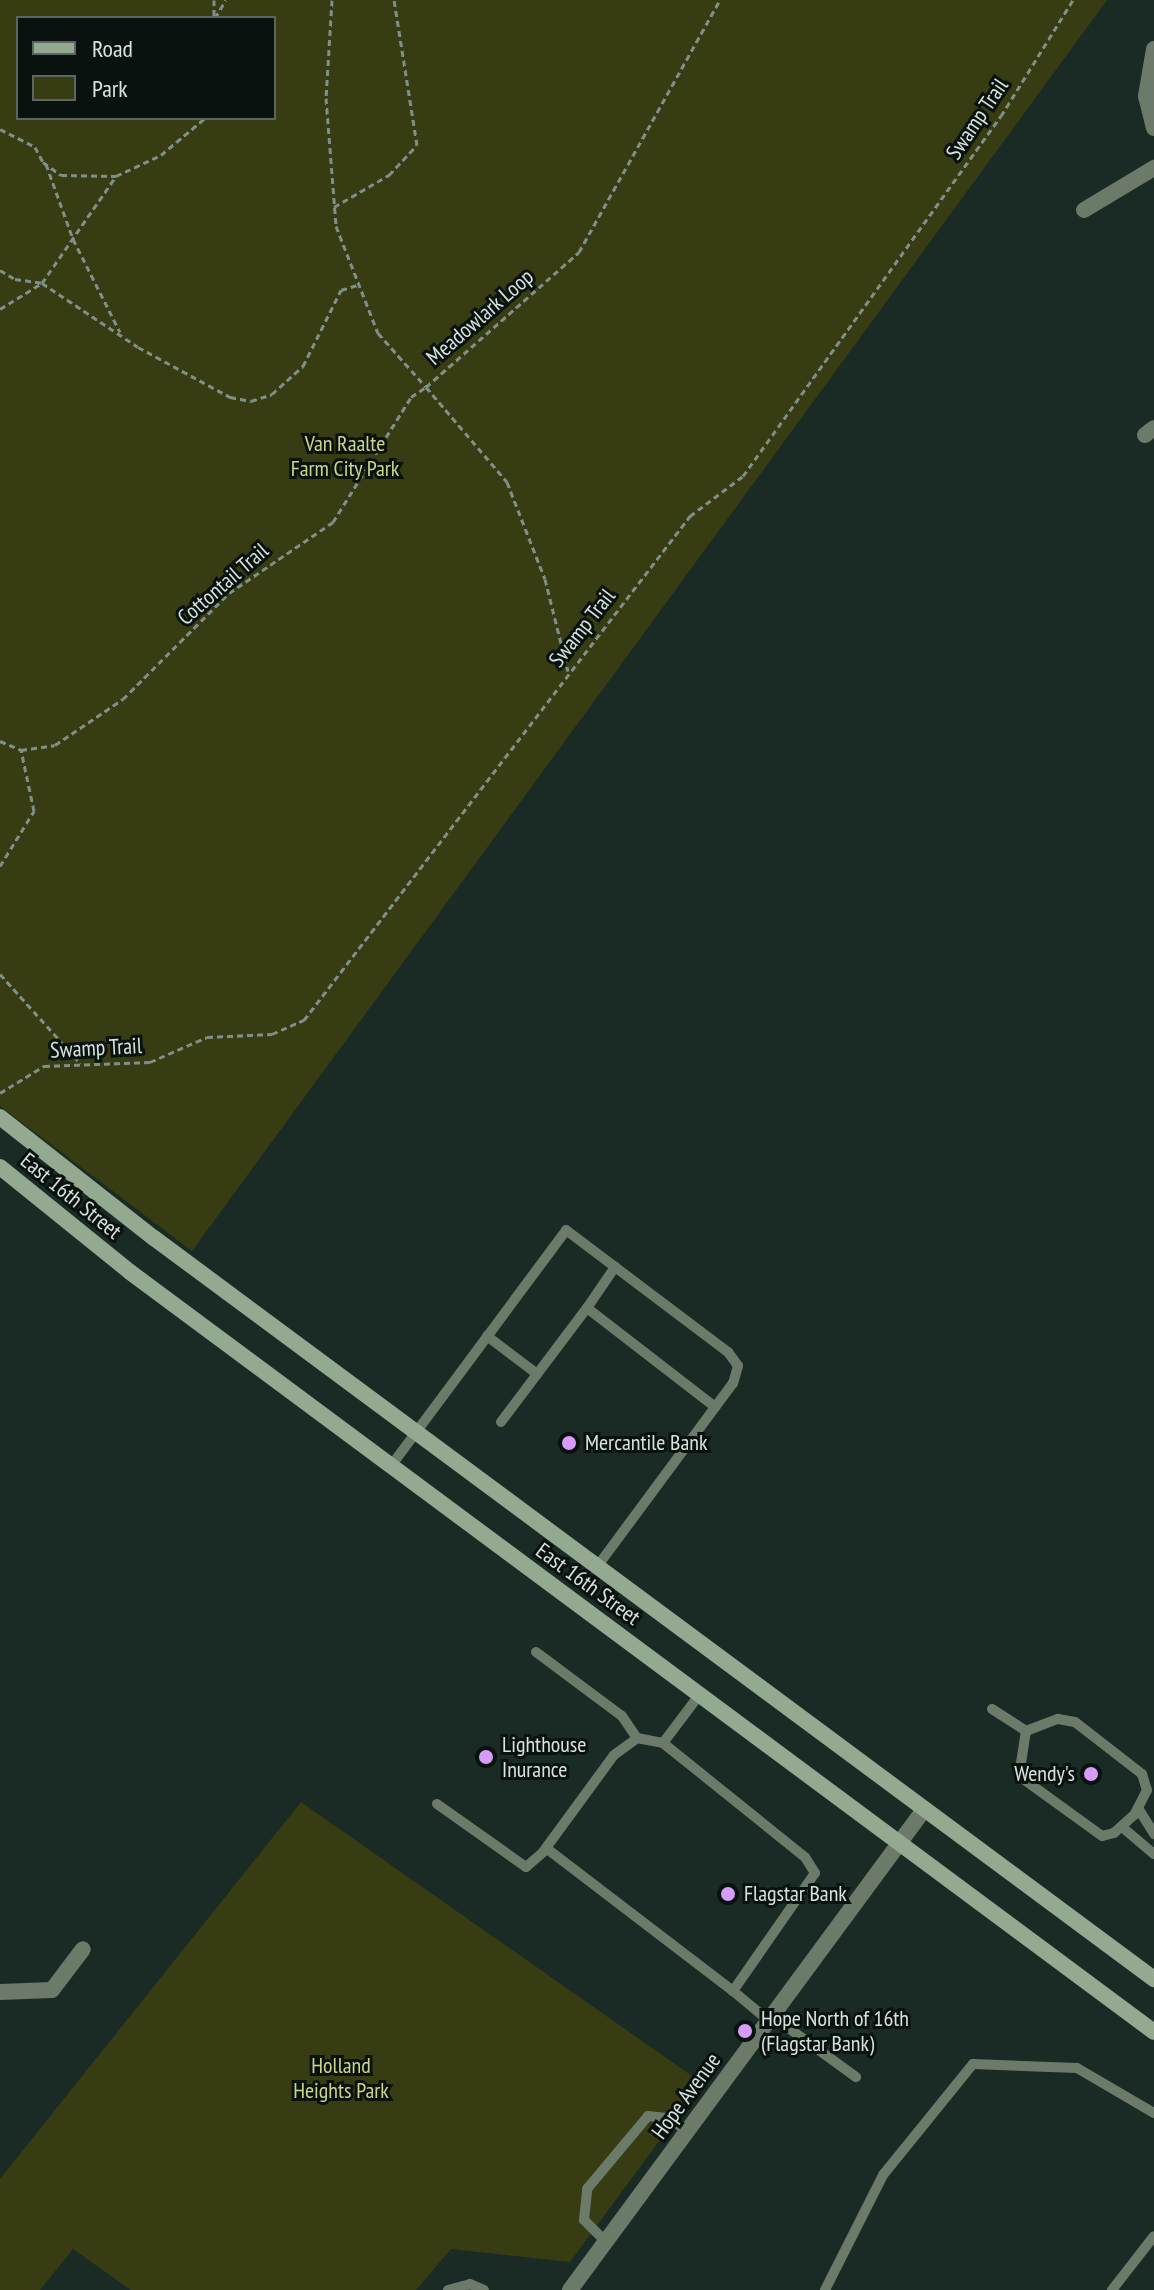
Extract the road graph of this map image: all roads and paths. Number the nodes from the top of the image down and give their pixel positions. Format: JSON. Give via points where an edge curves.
{"nodes":[{"id":1,"x":332,"y":0,"type":"edge"},
{"id":2,"x":394,"y":0,"type":"edge"},
{"id":3,"x":720,"y":0,"type":"edge"},
{"id":4,"x":1073,"y":0,"type":"edge"},
{"id":5,"x":1154,"y":49,"type":"edge"},
{"id":6,"x":203,"y":120,"type":"edge"},
{"id":7,"x":1154,"y":128,"type":"edge"},
{"id":8,"x":0,"y":129,"type":"edge"},
{"id":9,"x":46,"y":164,"type":"junction"},
{"id":10,"x":1154,"y":168,"type":"edge"},
{"id":11,"x":116,"y":176,"type":"junction"},
{"id":12,"x":334,"y":207,"type":"junction"},
{"id":13,"x":1084,"y":210,"type":"dead end"},
{"id":14,"x":73,"y":239,"type":"junction"},
{"id":15,"x":0,"y":270,"type":"edge"},
{"id":16,"x":42,"y":283,"type":"junction"},
{"id":17,"x":357,"y":285,"type":"junction"},
{"id":18,"x":0,"y":309,"type":"edge"},
{"id":19,"x":121,"y":335,"type":"junction"},
{"id":20,"x":426,"y":387,"type":"junction"},
{"id":21,"x":568,"y":671,"type":"junction"},
{"id":22,"x":0,"y":741,"type":"edge"},
{"id":23,"x":21,"y":750,"type":"junction"},
{"id":24,"x":0,"y":866,"type":"edge"},
{"id":25,"x":0,"y":974,"type":"edge"},
{"id":26,"x":80,"y":1063,"type":"junction"},
{"id":27,"x":0,"y":1093,"type":"edge"},
{"id":28,"x":0,"y":1117,"type":"edge"},
{"id":29,"x":0,"y":1167,"type":"edge"},
{"id":30,"x":615,"y":1267,"type":"junction"},
{"id":31,"x":587,"y":1308,"type":"junction"},
{"id":32,"x":487,"y":1336,"type":"junction"},
{"id":33,"x":537,"y":1374,"type":"junction"},
{"id":34,"x":715,"y":1407,"type":"junction"},
{"id":35,"x":501,"y":1422,"type":"dead end"},
{"id":36,"x":415,"y":1433,"type":"junction"},
{"id":37,"x":391,"y":1466,"type":"junction"},
{"id":38,"x":596,"y":1568,"type":"junction"},
{"id":39,"x":536,"y":1652,"type":"dead end"},
{"id":40,"x":700,"y":1694,"type":"junction"},
{"id":41,"x":992,"y":1709,"type":"dead end"},
{"id":42,"x":1026,"y":1731,"type":"junction"},
{"id":43,"x":637,"y":1738,"type":"junction"},
{"id":44,"x":663,"y":1743,"type":"junction"},
{"id":45,"x":437,"y":1804,"type":"dead end"},
{"id":46,"x":1138,"y":1808,"type":"junction"},
{"id":47,"x":923,"y":1811,"type":"junction"},
{"id":48,"x":1122,"y":1827,"type":"junction"},
{"id":49,"x":1154,"y":1834,"type":"edge"},
{"id":50,"x":899,"y":1844,"type":"junction"},
{"id":51,"x":546,"y":1848,"type":"junction"},
{"id":52,"x":1154,"y":1854,"type":"edge"},
{"id":53,"x":83,"y":1949,"type":"dead end"},
{"id":54,"x":1154,"y":1979,"type":"edge"},
{"id":55,"x":733,"y":1991,"type":"junction"},
{"id":56,"x":0,"y":1992,"type":"edge"},
{"id":57,"x":770,"y":2019,"type":"junction"},
{"id":58,"x":1154,"y":2032,"type":"edge"},
{"id":59,"x":856,"y":2077,"type":"dead end"},
{"id":60,"x":1154,"y":2113,"type":"edge"},
{"id":61,"x":688,"y":2131,"type":"junction"},
{"id":62,"x":1154,"y":2236,"type":"edge"},
{"id":63,"x":606,"y":2242,"type":"junction"},
{"id":64,"x":448,"y":2290,"type":"edge"},
{"id":65,"x":484,"y":2290,"type":"edge"},
{"id":66,"x":570,"y":2290,"type":"edge"},
{"id":67,"x":825,"y":2290,"type":"edge"},
{"id":68,"x":1112,"y":2290,"type":"edge"}],
"edges":[{"from":1,"to":12,"type":"path","name":"Meadowlark Loop","via":[[326,98]]},
{"from":2,"to":12,"type":"path","via":[[417,145],[389,175]]},
{"from":3,"to":20,"type":"path","name":"Meadowlark Loop","via":[[579,252]]},
{"from":4,"to":21,"type":"path","name":"Swamp Trail","via":[[1001,116],[743,476],[690,516]]},
{"from":5,"to":7,"type":"street","via":[[1146,96]]},
{"from":6,"to":11,"type":"path","via":[[161,155]]},
{"from":8,"to":9,"type":"path","via":[[35,147]]},
{"from":9,"to":11,"type":"path","via":[[61,175]]},
{"from":9,"to":14,"type":"path"},
{"from":10,"to":13,"type":"street"},
{"from":11,"to":14,"type":"path"},
{"from":12,"to":17,"type":"path","name":"Meadowlark Loop"},
{"from":14,"to":16,"type":"path"},
{"from":14,"to":19,"type":"path"},
{"from":15,"to":16,"type":"path","via":[[15,279]]},
{"from":16,"to":18,"type":"path"},
{"from":16,"to":19,"type":"path"},
{"from":17,"to":19,"type":"path","via":[[341,290],[303,366],[272,394],[251,401],[230,397]]},
{"from":17,"to":20,"type":"path","name":"Meadowlark Loop","via":[[389,351]]},
{"from":20,"to":21,"type":"path","via":[[507,482],[545,579]]},
{"from":20,"to":23,"type":"path","name":"Cottontail Trail","via":[[411,397],[333,522],[229,593],[123,699],[70,739]]},
{"from":21,"to":26,"type":"path","name":"Swamp Trail","via":[[304,1020],[272,1034],[207,1037],[150,1062]]},
{"from":22,"to":23,"type":"path"},
{"from":23,"to":24,"type":"path","via":[[34,811]]},
{"from":25,"to":26,"type":"path"},
{"from":26,"to":27,"type":"path","name":"Swamp Trail","via":[[44,1066]]},
{"from":28,"to":36,"type":"main road","name":"East 16th Street"},
{"from":29,"to":37,"type":"main road","name":"East 16th Street"},
{"from":30,"to":31,"type":"lane"},
{"from":30,"to":32,"type":"lane","via":[[566,1230]]},
{"from":30,"to":34,"type":"lane","via":[[738,1366]]},
{"from":31,"to":33,"type":"lane"},
{"from":31,"to":34,"type":"lane"},
{"from":32,"to":33,"type":"lane"},
{"from":32,"to":36,"type":"lane"},
{"from":33,"to":35,"type":"lane"},
{"from":34,"to":38,"type":"lane"},
{"from":36,"to":37,"type":"lane"},
{"from":36,"to":38,"type":"main road","name":"East 16th Street"},
{"from":37,"to":40,"type":"main road","name":"East 16th Street"},
{"from":38,"to":47,"type":"main road","name":"East 16th Street"},
{"from":39,"to":43,"type":"lane","via":[[622,1716]]},
{"from":40,"to":44,"type":"lane"},
{"from":40,"to":50,"type":"main road","name":"East 16th Street"},
{"from":41,"to":42,"type":"lane"},
{"from":42,"to":46,"type":"lane","via":[[1058,1719],[1075,1722],[1142,1774],[1147,1790]]},
{"from":42,"to":48,"type":"lane","via":[[1019,1776],[1102,1836]]},
{"from":43,"to":44,"type":"lane"},
{"from":43,"to":51,"type":"lane","via":[[614,1755]]},
{"from":44,"to":55,"type":"lane","via":[[805,1857],[815,1873]]},
{"from":45,"to":51,"type":"lane","via":[[526,1867]]},
{"from":46,"to":48,"type":"lane"},
{"from":46,"to":49,"type":"lane"},
{"from":47,"to":50,"type":"street","name":"Hope Avenue"},
{"from":47,"to":54,"type":"main road","name":"East 16th Street"},
{"from":48,"to":52,"type":"lane"},
{"from":50,"to":57,"type":"street","name":"Hope Avenue"},
{"from":50,"to":58,"type":"main road","name":"East 16th Street"},
{"from":51,"to":55,"type":"lane"},
{"from":53,"to":56,"type":"street","via":[[52,1990]]},
{"from":55,"to":57,"type":"lane"},
{"from":57,"to":59,"type":"lane"},
{"from":57,"to":61,"type":"street","name":"Hope Avenue"},
{"from":60,"to":67,"type":"lane","via":[[1077,2068],[973,2064],[883,2175]]},
{"from":61,"to":63,"type":"street","name":"Hope Avenue"},
{"from":61,"to":63,"type":"lane","via":[[667,2118],[648,2116],[587,2189],[584,2220]]},
{"from":62,"to":68,"type":"lane"},
{"from":63,"to":66,"type":"street","name":"Hope Avenue"},
{"from":64,"to":65,"type":"lane","via":[[470,2284]]}]}
